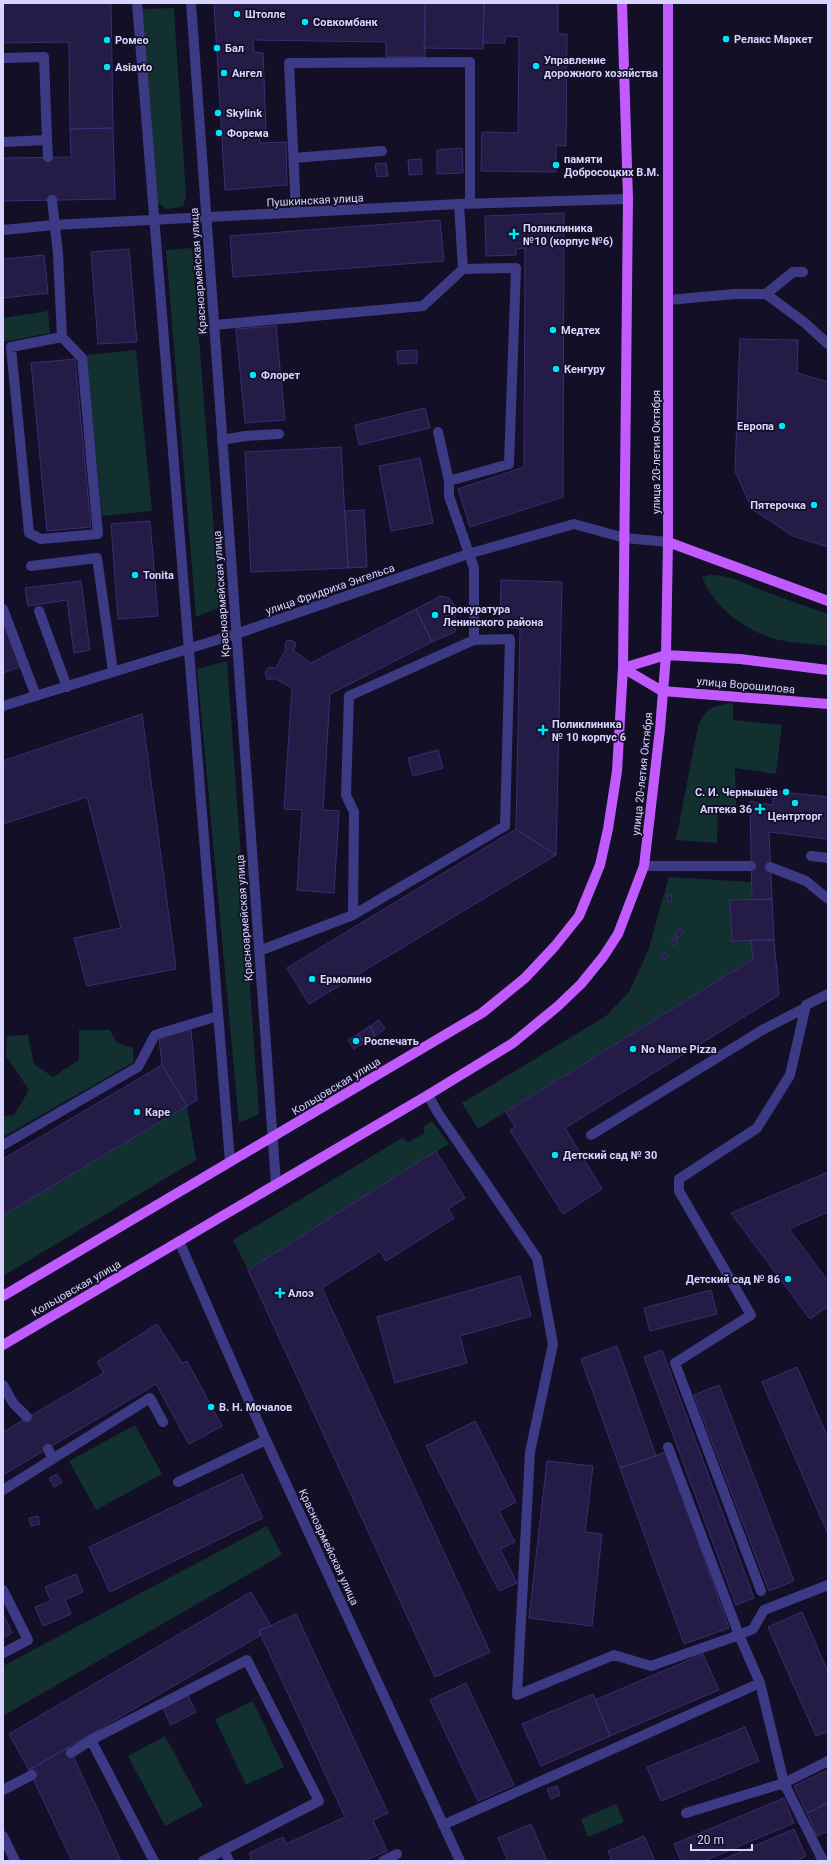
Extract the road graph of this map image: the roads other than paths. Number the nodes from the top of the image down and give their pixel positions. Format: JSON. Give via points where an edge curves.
{"nodes":[{"id":1,"x":136,"y":3,"type":"edge"},
{"id":2,"x":191,"y":3,"type":"edge"},
{"id":3,"x":622,"y":3,"type":"edge"},
{"id":4,"x":668,"y":3,"type":"edge"},
{"id":5,"x":3,"y":58,"type":"edge"},
{"id":6,"x":46,"y":140,"type":"junction"},
{"id":7,"x":3,"y":142,"type":"edge"},
{"id":8,"x":382,"y":151,"type":"dead end"},
{"id":9,"x":48,"y":157,"type":"dead end"},
{"id":10,"x":294,"y":158,"type":"junction"},
{"id":11,"x":628,"y":199,"type":"junction"},
{"id":12,"x":52,"y":200,"type":"dead end"},
{"id":13,"x":464,"y":204,"type":"junction"},
{"id":14,"x":296,"y":213,"type":"junction"},
{"id":15,"x":206,"y":218,"type":"junction"},
{"id":16,"x":154,"y":220,"type":"junction"},
{"id":17,"x":54,"y":225,"type":"junction"},
{"id":18,"x":3,"y":230,"type":"edge"},
{"id":19,"x":463,"y":269,"type":"junction"},
{"id":20,"x":803,"y":272,"type":"dead end"},
{"id":21,"x":766,"y":294,"type":"junction"},
{"id":22,"x":668,"y":300,"type":"junction"},
{"id":23,"x":214,"y":326,"type":"junction"},
{"id":24,"x":62,"y":337,"type":"junction"},
{"id":25,"x":828,"y":344,"type":"edge"},
{"id":26,"x":438,"y":432,"type":"dead end"},
{"id":27,"x":279,"y":434,"type":"dead end"},
{"id":28,"x":222,"y":440,"type":"junction"},
{"id":29,"x":449,"y":481,"type":"junction"},
{"id":30,"x":625,"y":538,"type":"junction"},
{"id":31,"x":668,"y":542,"type":"junction"},
{"id":32,"x":468,"y":554,"type":"junction"},
{"id":33,"x":31,"y":566,"type":"dead end"},
{"id":34,"x":828,"y":600,"type":"edge"},
{"id":35,"x":3,"y":610,"type":"edge"},
{"id":36,"x":39,"y":611,"type":"dead end"},
{"id":37,"x":236,"y":634,"type":"junction"},
{"id":38,"x":474,"y":640,"type":"junction"},
{"id":39,"x":189,"y":648,"type":"junction"},
{"id":40,"x":666,"y":655,"type":"junction"},
{"id":41,"x":624,"y":668,"type":"junction"},
{"id":42,"x":828,"y":670,"type":"edge"},
{"id":43,"x":113,"y":671,"type":"junction"},
{"id":44,"x":67,"y":686,"type":"junction"},
{"id":45,"x":662,"y":691,"type":"junction"},
{"id":46,"x":36,"y":696,"type":"junction"},
{"id":47,"x":828,"y":704,"type":"edge"},
{"id":48,"x":3,"y":706,"type":"edge"},
{"id":49,"x":811,"y":856,"type":"dead end"},
{"id":50,"x":828,"y":858,"type":"edge"},
{"id":51,"x":644,"y":866,"type":"junction"},
{"id":52,"x":751,"y":866,"type":"dead end"},
{"id":53,"x":770,"y":867,"type":"dead end"},
{"id":54,"x":632,"y":898,"type":"joint"},
{"id":55,"x":828,"y":899,"type":"edge"},
{"id":56,"x":353,"y":915,"type":"junction"},
{"id":57,"x":258,"y":951,"type":"junction"},
{"id":58,"x":828,"y":994,"type":"edge"},
{"id":59,"x":805,"y":1008,"type":"junction"},
{"id":60,"x":218,"y":1016,"type":"junction"},
{"id":61,"x":428,"y":1095,"type":"junction"},
{"id":62,"x":591,"y":1135,"type":"dead end"},
{"id":63,"x":271,"y":1138,"type":"junction"},
{"id":64,"x":3,"y":1145,"type":"edge"},
{"id":65,"x":230,"y":1162,"type":"junction"},
{"id":66,"x":276,"y":1184,"type":"junction"},
{"id":67,"x":179,"y":1241,"type":"junction"},
{"id":68,"x":3,"y":1296,"type":"edge"},
{"id":69,"x":3,"y":1344,"type":"edge"},
{"id":70,"x":3,"y":1385,"type":"edge"},
{"id":71,"x":27,"y":1417,"type":"dead end"},
{"id":72,"x":163,"y":1422,"type":"dead end"},
{"id":73,"x":266,"y":1440,"type":"junction"},
{"id":74,"x":668,"y":1447,"type":"dead end"},
{"id":75,"x":48,"y":1449,"type":"dead end"},
{"id":76,"x":54,"y":1459,"type":"junction"},
{"id":77,"x":178,"y":1482,"type":"dead end"},
{"id":78,"x":3,"y":1490,"type":"edge"},
{"id":79,"x":828,"y":1585,"type":"edge"},
{"id":80,"x":3,"y":1590,"type":"edge"},
{"id":81,"x":761,"y":1591,"type":"dead end"},
{"id":82,"x":739,"y":1635,"type":"junction"},
{"id":83,"x":3,"y":1653,"type":"edge"},
{"id":84,"x":760,"y":1683,"type":"junction"},
{"id":85,"x":91,"y":1740,"type":"junction"},
{"id":86,"x":71,"y":1753,"type":"dead end"},
{"id":87,"x":828,"y":1762,"type":"edge"},
{"id":88,"x":32,"y":1775,"type":"dead end"},
{"id":89,"x":784,"y":1783,"type":"junction"},
{"id":90,"x":3,"y":1790,"type":"edge"},
{"id":91,"x":686,"y":1813,"type":"dead end"},
{"id":92,"x":443,"y":1825,"type":"junction"},
{"id":93,"x":3,"y":1836,"type":"edge"},
{"id":94,"x":224,"y":1850,"type":"junction"},
{"id":95,"x":398,"y":1854,"type":"dead end"},
{"id":96,"x":15,"y":1861,"type":"edge"},
{"id":97,"x":154,"y":1861,"type":"edge"},
{"id":98,"x":203,"y":1861,"type":"edge"},
{"id":99,"x":230,"y":1861,"type":"edge"},
{"id":100,"x":383,"y":1861,"type":"edge"},
{"id":101,"x":460,"y":1861,"type":"edge"},
{"id":102,"x":823,"y":1861,"type":"edge"}],
"edges":[{"from":1,"to":16,"type":"street"},
{"from":2,"to":15,"type":"street","name":"Красноармейская улица"},
{"from":3,"to":11,"type":"main road"},
{"from":4,"to":22,"type":"main road","name":"улица 20-летия Октября"},
{"from":5,"to":6,"type":"street","via":[[44,57]]},
{"from":6,"to":7,"type":"street"},
{"from":6,"to":9,"type":"street"},
{"from":8,"to":10,"type":"street"},
{"from":10,"to":13,"type":"street","via":[[290,63],[470,62]]},
{"from":10,"to":14,"type":"street"},
{"from":11,"to":13,"type":"street","name":"Пушкинская улица"},
{"from":11,"to":30,"type":"main road"},
{"from":12,"to":17,"type":"street"},
{"from":13,"to":14,"type":"street","name":"Пушкинская улица"},
{"from":13,"to":19,"type":"street"},
{"from":14,"to":15,"type":"street","name":"Пушкинская улица"},
{"from":15,"to":16,"type":"street","name":"Пушкинская улица"},
{"from":15,"to":23,"type":"street","name":"Красноармейская улица"},
{"from":16,"to":17,"type":"street","name":"Пушкинская улица"},
{"from":16,"to":39,"type":"street"},
{"from":17,"to":18,"type":"street","name":"Пушкинская улица"},
{"from":17,"to":24,"type":"street"},
{"from":19,"to":23,"type":"street","via":[[423,306]]},
{"from":19,"to":29,"type":"street","via":[[516,268],[509,464]]},
{"from":20,"to":21,"type":"street","via":[[793,272]]},
{"from":21,"to":22,"type":"street"},
{"from":21,"to":25,"type":"street"},
{"from":22,"to":31,"type":"main road","name":"улица 20-летия Октября"},
{"from":23,"to":28,"type":"street","name":"Красноармейская улица"},
{"from":24,"to":24,"type":"street","via":[[10,347],[29,534],[41,539],[98,534],[82,358]]},
{"from":26,"to":29,"type":"street"},
{"from":27,"to":28,"type":"street"},
{"from":28,"to":37,"type":"street","name":"Красноармейская улица"},
{"from":29,"to":32,"type":"street","via":[[449,496]]},
{"from":30,"to":31,"type":"street","name":"улица Фридриха Энгельса"},
{"from":30,"to":32,"type":"street","name":"улица Фридриха Энгельса","via":[[574,524]]},
{"from":30,"to":41,"type":"main road"},
{"from":31,"to":34,"type":"main road"},
{"from":31,"to":40,"type":"main road","name":"улица 20-летия Октября"},
{"from":32,"to":37,"type":"street","name":"улица Фридриха Энгельса"},
{"from":32,"to":38,"type":"street","via":[[474,568]]},
{"from":33,"to":43,"type":"street","via":[[97,558]]},
{"from":35,"to":46,"type":"street"},
{"from":36,"to":44,"type":"street"},
{"from":37,"to":39,"type":"street","name":"улица Фридриха Энгельса"},
{"from":37,"to":57,"type":"street","name":"Красноармейская улица"},
{"from":38,"to":56,"type":"street","via":[[349,696],[346,795],[354,812]]},
{"from":38,"to":56,"type":"street","via":[[510,639],[505,826]]},
{"from":39,"to":43,"type":"street","name":"улица Фридриха Энгельса"},
{"from":39,"to":60,"type":"street"},
{"from":40,"to":41,"type":"main road"},
{"from":40,"to":42,"type":"main road","via":[[740,659]]},
{"from":40,"to":45,"type":"main road","name":"улица 20-летия Октября"},
{"from":41,"to":45,"type":"main road"},
{"from":41,"to":63,"type":"main road","name":"Кольцовская улица","via":[[617,771],[608,829],[600,865],[579,916],[525,978],[482,1013]]},
{"from":43,"to":44,"type":"street","name":"улица Фридриха Энгельса"},
{"from":44,"to":46,"type":"street","name":"улица Фридриха Энгельса"},
{"from":45,"to":47,"type":"main road","name":"улица Ворошилова"},
{"from":45,"to":51,"type":"main road","name":"улица 20-летия Октября"},
{"from":46,"to":48,"type":"street","name":"улица Фридриха Энгельса"},
{"from":49,"to":50,"type":"street"},
{"from":51,"to":52,"type":"street"},
{"from":51,"to":54,"type":"main road","name":"улица 20-летия Октября"},
{"from":53,"to":55,"type":"street","via":[[806,881]]},
{"from":54,"to":61,"type":"main road","name":"Кольцовская улица","via":[[618,934],[603,957],[558,1006],[513,1042]]},
{"from":56,"to":57,"type":"street"},
{"from":57,"to":63,"type":"street","name":"Красноармейская улица"},
{"from":58,"to":59,"type":"street","via":[[806,1005]]},
{"from":59,"to":62,"type":"street","via":[[764,1029]]},
{"from":59,"to":81,"type":"street","via":[[790,1075],[756,1128],[679,1179],[679,1191],[751,1315],[675,1363]]},
{"from":60,"to":64,"type":"street","via":[[155,1035],[138,1067]]},
{"from":60,"to":65,"type":"street"},
{"from":61,"to":66,"type":"main road","name":"Кольцовская улица"},
{"from":61,"to":82,"type":"street","via":[[537,1258],[553,1344],[530,1452],[517,1695],[614,1655],[651,1666]]},
{"from":63,"to":65,"type":"main road","name":"Кольцовская улица"},
{"from":63,"to":66,"type":"street","name":"Красноармейская улица"},
{"from":65,"to":68,"type":"main road","name":"Кольцовская улица"},
{"from":66,"to":67,"type":"main road","name":"Кольцовская улица"},
{"from":67,"to":69,"type":"main road","name":"Кольцовская улица"},
{"from":67,"to":73,"type":"street","name":"Красноармейская улица"},
{"from":70,"to":71,"type":"street","via":[[13,1403]]},
{"from":72,"to":76,"type":"street","via":[[150,1398]]},
{"from":73,"to":77,"type":"street"},
{"from":73,"to":92,"type":"street","name":"Красноармейская улица"},
{"from":74,"to":82,"type":"street"},
{"from":75,"to":76,"type":"street"},
{"from":76,"to":78,"type":"street"},
{"from":79,"to":82,"type":"street","via":[[764,1610],[753,1629]]},
{"from":80,"to":83,"type":"street","via":[[28,1640]]},
{"from":82,"to":84,"type":"street"},
{"from":84,"to":89,"type":"street"},
{"from":84,"to":92,"type":"street"},
{"from":85,"to":86,"type":"street"},
{"from":85,"to":94,"type":"street","via":[[247,1660],[319,1801]]},
{"from":85,"to":97,"type":"street"},
{"from":87,"to":89,"type":"street"},
{"from":88,"to":90,"type":"street"},
{"from":89,"to":91,"type":"street"},
{"from":89,"to":102,"type":"street"},
{"from":92,"to":101,"type":"street","name":"Красноармейская улица"},
{"from":93,"to":96,"type":"street"},
{"from":94,"to":98,"type":"street"},
{"from":94,"to":99,"type":"street"},
{"from":95,"to":100,"type":"street"}]}
